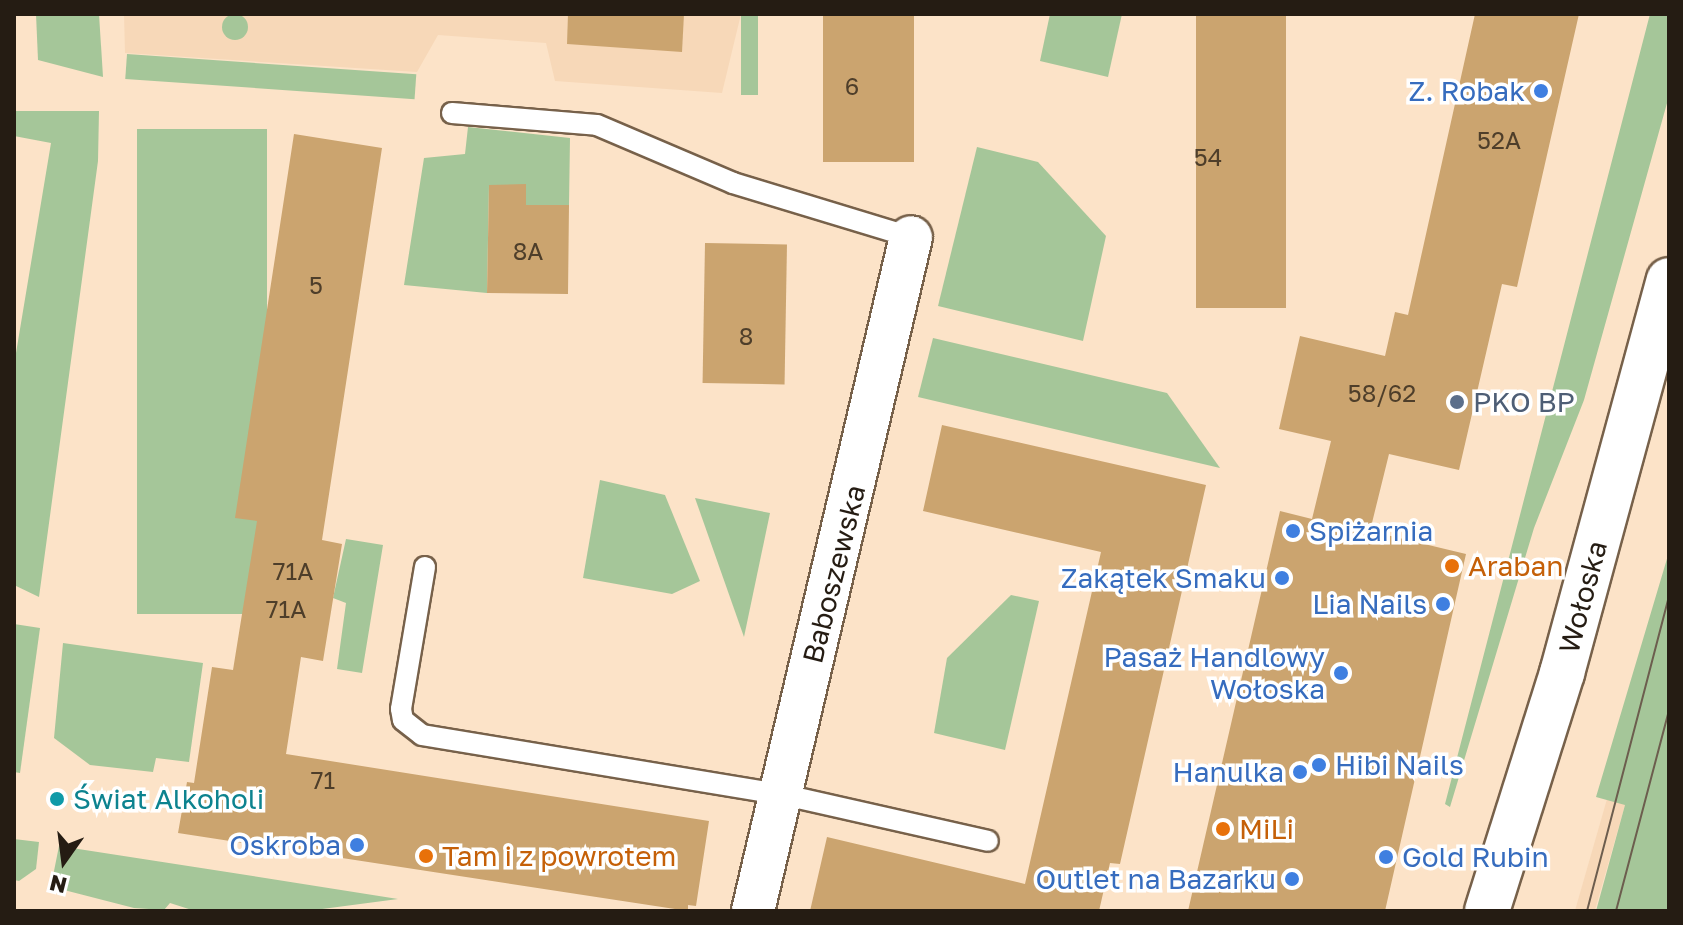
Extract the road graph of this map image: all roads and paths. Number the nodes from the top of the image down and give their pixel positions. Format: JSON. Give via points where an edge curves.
{"nodes":[{"id":1,"x":452,"y":113,"type":"dead end"},
{"id":2,"x":911,"y":237,"type":"joint"},
{"id":3,"x":1669,"y":280,"type":"edge"},
{"id":4,"x":425,"y":567,"type":"dead end"},
{"id":5,"x":780,"y":794,"type":"junction"},
{"id":6,"x":988,"y":841,"type":"dead end"},
{"id":7,"x":753,"y":911,"type":"edge"},
{"id":8,"x":1487,"y":911,"type":"edge"}],
"edges":[{"from":1,"to":2,"type":"lane","via":[[597,125],[733,183]]},
{"from":2,"to":5,"type":"street","name":"Baboszewska"},
{"from":3,"to":8,"type":"main road","name":"Wołoska","via":[[1562,673]]},
{"from":4,"to":5,"type":"lane","via":[[401,709],[412,730]]},
{"from":5,"to":6,"type":"lane"},
{"from":5,"to":7,"type":"street","name":"Baboszewska"}]}
